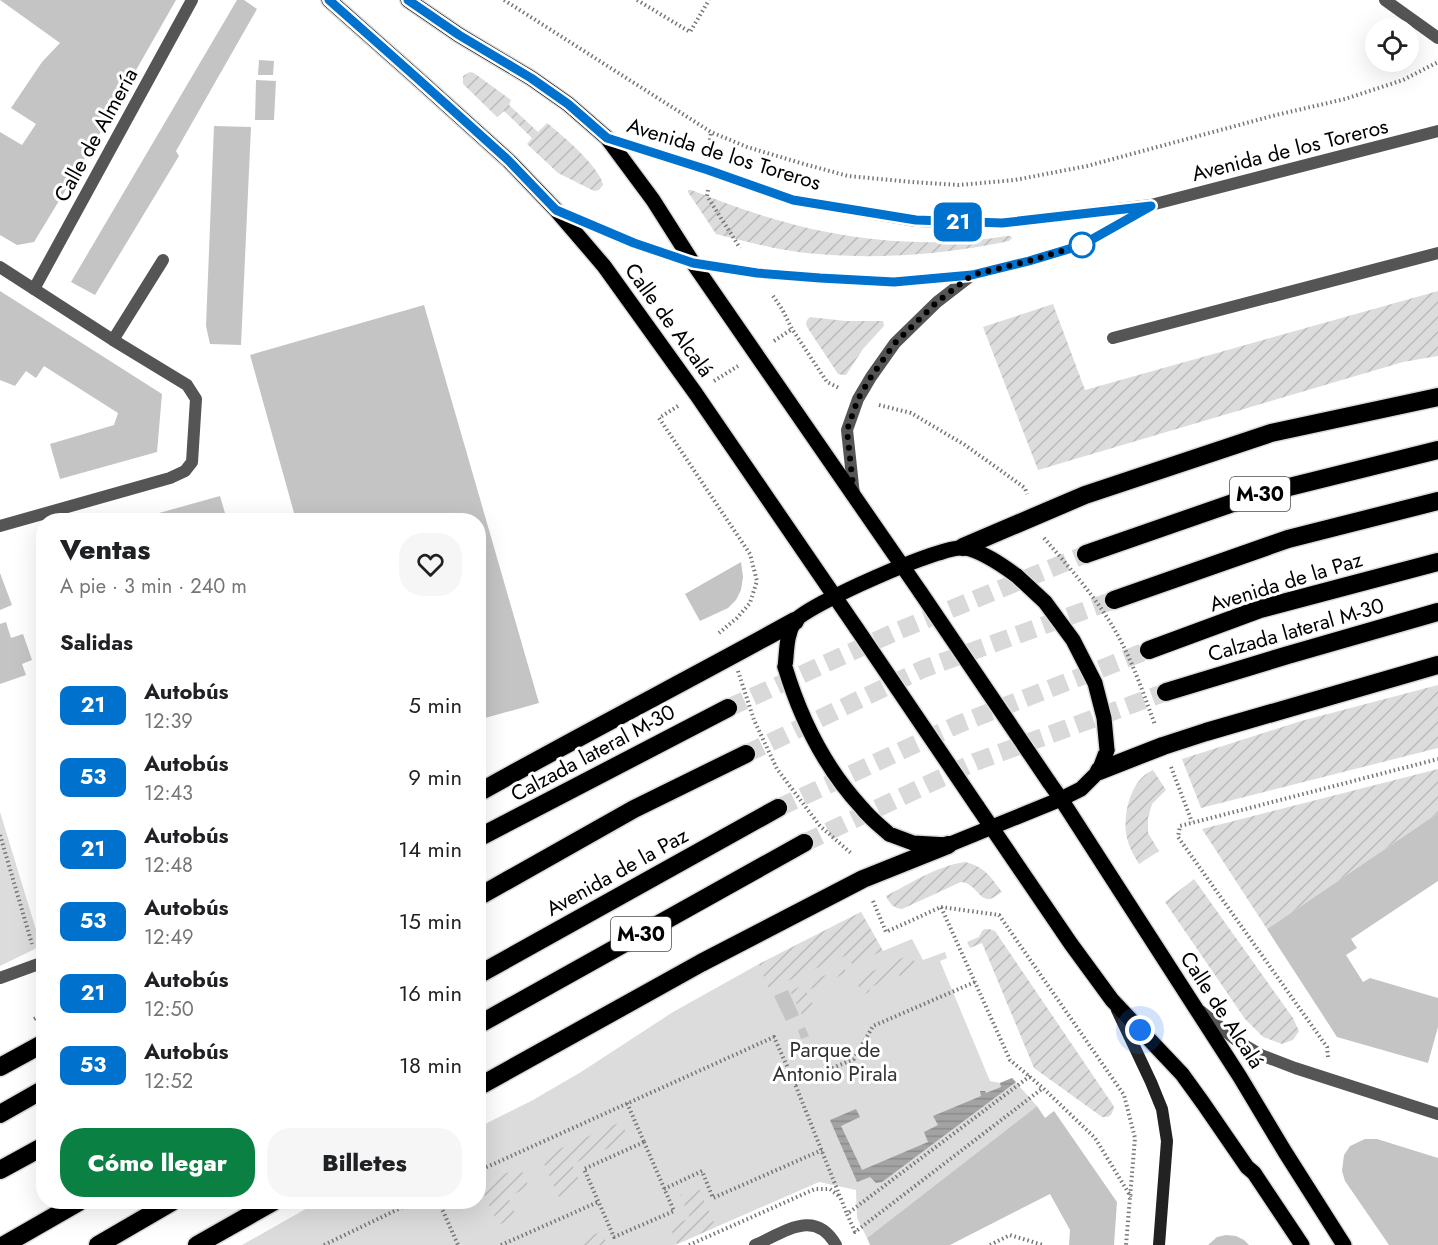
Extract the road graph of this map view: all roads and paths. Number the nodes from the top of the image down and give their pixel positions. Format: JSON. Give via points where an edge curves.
{"nodes":[{"id":1,"x":192,"y":0,"type":"edge"},
{"id":2,"x":329,"y":0,"type":"edge"},
{"id":3,"x":408,"y":0,"type":"edge"},
{"id":4,"x":504,"y":0,"type":"edge"},
{"id":5,"x":638,"y":0,"type":"edge"},
{"id":6,"x":709,"y":0,"type":"edge"},
{"id":7,"x":1385,"y":0,"type":"edge"},
{"id":8,"x":1438,"y":38,"type":"edge"},
{"id":9,"x":1438,"y":62,"type":"edge"},
{"id":10,"x":1438,"y":131,"type":"edge"},
{"id":11,"x":607,"y":138,"type":"junction"},
{"id":12,"x":1151,"y":206,"type":"junction"},
{"id":13,"x":556,"y":210,"type":"junction"},
{"id":14,"x":1438,"y":253,"type":"edge"},
{"id":15,"x":163,"y":260,"type":"dead end"},
{"id":16,"x":693,"y":263,"type":"junction"},
{"id":17,"x":0,"y":267,"type":"edge"},
{"id":18,"x":972,"y":275,"type":"junction"},
{"id":19,"x":34,"y":288,"type":"junction"},
{"id":20,"x":792,"y":329,"type":"dead end"},
{"id":21,"x":1113,"y":338,"type":"dead end"},
{"id":22,"x":113,"y":340,"type":"junction"},
{"id":23,"x":756,"y":353,"type":"junction"},
{"id":24,"x":696,"y":394,"type":"junction"},
{"id":25,"x":1438,"y":397,"type":"edge"},
{"id":26,"x":858,"y":399,"type":"junction"},
{"id":27,"x":1438,"y":450,"type":"edge"},
{"id":28,"x":854,"y":495,"type":"junction"},
{"id":29,"x":1438,"y":501,"type":"edge"},
{"id":30,"x":46,"y":513,"type":"edge"},
{"id":31,"x":36,"y":516,"type":"edge"},
{"id":32,"x":1036,"y":516,"type":"junction"},
{"id":33,"x":0,"y":526,"type":"edge"},
{"id":34,"x":963,"y":547,"type":"junction"},
{"id":35,"x":1086,"y":554,"type":"tunnel mouth"},
{"id":36,"x":1438,"y":562,"type":"edge"},
{"id":37,"x":902,"y":566,"type":"junction"},
{"id":38,"x":835,"y":596,"type":"junction"},
{"id":39,"x":1114,"y":600,"type":"tunnel mouth"},
{"id":40,"x":1438,"y":612,"type":"edge"},
{"id":41,"x":795,"y":621,"type":"junction"},
{"id":42,"x":716,"y":636,"type":"dead end"},
{"id":43,"x":1149,"y":650,"type":"tunnel mouth"},
{"id":44,"x":1438,"y":665,"type":"edge"},
{"id":45,"x":738,"y":671,"type":"dead end"},
{"id":46,"x":1167,"y":692,"type":"tunnel mouth"},
{"id":47,"x":728,"y":708,"type":"tunnel mouth"},
{"id":48,"x":1163,"y":746,"type":"junction"},
{"id":49,"x":746,"y":754,"type":"tunnel mouth"},
{"id":50,"x":1438,"y":759,"type":"edge"},
{"id":51,"x":1099,"y":771,"type":"junction"},
{"id":52,"x":486,"y":788,"type":"edge"},
{"id":53,"x":1061,"y":799,"type":"junction"},
{"id":54,"x":778,"y":808,"type":"tunnel mouth"},
{"id":55,"x":1192,"y":822,"type":"junction"},
{"id":56,"x":992,"y":828,"type":"junction"},
{"id":57,"x":486,"y":834,"type":"edge"},
{"id":58,"x":0,"y":836,"type":"edge"},
{"id":59,"x":804,"y":843,"type":"tunnel mouth"},
{"id":60,"x":948,"y":845,"type":"junction"},
{"id":61,"x":863,"y":879,"type":"junction"},
{"id":62,"x":486,"y":892,"type":"edge"},
{"id":63,"x":941,"y":907,"type":"junction"},
{"id":64,"x":28,"y":928,"type":"dead end"},
{"id":65,"x":36,"y":965,"type":"edge"},
{"id":66,"x":486,"y":971,"type":"edge"},
{"id":67,"x":0,"y":978,"type":"edge"},
{"id":68,"x":975,"y":982,"type":"junction"},
{"id":69,"x":1112,"y":1000,"type":"junction"},
{"id":70,"x":1194,"y":1006,"type":"junction"},
{"id":71,"x":486,"y":1021,"type":"edge"},
{"id":72,"x":36,"y":1047,"type":"edge"},
{"id":73,"x":0,"y":1067,"type":"edge"},
{"id":74,"x":1030,"y":1076,"type":"junction"},
{"id":75,"x":1329,"y":1078,"type":"junction"},
{"id":76,"x":486,"y":1083,"type":"edge"},
{"id":77,"x":795,"y":1084,"type":"junction"},
{"id":78,"x":1043,"y":1088,"type":"junction"},
{"id":79,"x":36,"y":1094,"type":"edge"},
{"id":80,"x":627,"y":1103,"type":"junction"},
{"id":81,"x":0,"y":1114,"type":"edge"},
{"id":82,"x":1438,"y":1114,"type":"edge"},
{"id":83,"x":644,"y":1142,"type":"junction"},
{"id":84,"x":36,"y":1150,"type":"edge"},
{"id":85,"x":822,"y":1150,"type":"junction"},
{"id":86,"x":486,"y":1167,"type":"edge"},
{"id":87,"x":0,"y":1170,"type":"edge"},
{"id":88,"x":664,"y":1189,"type":"junction"},
{"id":89,"x":841,"y":1197,"type":"junction"},
{"id":90,"x":1131,"y":1197,"type":"junction"},
{"id":91,"x":598,"y":1202,"type":"junction"},
{"id":92,"x":67,"y":1209,"type":"edge"},
{"id":93,"x":160,"y":1209,"type":"edge"},
{"id":94,"x":261,"y":1209,"type":"edge"},
{"id":95,"x":399,"y":1209,"type":"edge"},
{"id":96,"x":442,"y":1209,"type":"edge"},
{"id":97,"x":848,"y":1214,"type":"junction"},
{"id":98,"x":4,"y":1245,"type":"edge"},
{"id":99,"x":98,"y":1245,"type":"edge"},
{"id":100,"x":197,"y":1245,"type":"edge"},
{"id":101,"x":324,"y":1245,"type":"edge"},
{"id":102,"x":458,"y":1245,"type":"edge"},
{"id":103,"x":501,"y":1245,"type":"edge"},
{"id":104,"x":689,"y":1245,"type":"edge"},
{"id":105,"x":755,"y":1245,"type":"edge"},
{"id":106,"x":836,"y":1245,"type":"edge"},
{"id":107,"x":990,"y":1245,"type":"edge"},
{"id":108,"x":1043,"y":1245,"type":"edge"},
{"id":109,"x":1126,"y":1245,"type":"edge"},
{"id":110,"x":1159,"y":1245,"type":"edge"},
{"id":111,"x":1302,"y":1245,"type":"edge"},
{"id":112,"x":1344,"y":1245,"type":"edge"}],
"edges":[{"from":1,"to":19,"type":"street","name":"Calle de Almería"},
{"from":2,"to":13,"type":"main road","name":"Calle de Alcalá","via":[[501,153]]},
{"from":3,"to":11,"type":"main road","name":"Calle de Alcalá","via":[[531,78]]},
{"from":4,"to":9,"type":"path","via":[[711,132],[747,147],[848,176],[912,182],[959,185],[1015,180],[1087,166],[1345,99],[1403,80]]},
{"from":5,"to":6,"type":"path","via":[[690,32]]},
{"from":7,"to":8,"type":"street"},
{"from":10,"to":12,"type":"street","name":"Avenida de los Toreros"},
{"from":11,"to":12,"type":"street","name":"Avenida de los Toreros","via":[[793,200],[916,220],[1012,222]]},
{"from":11,"to":16,"type":"main road","name":"Calle de Alcalá"},
{"from":12,"to":18,"type":"street","name":"Avenida de los Toreros","via":[[1082,245]]},
{"from":13,"to":16,"type":"street","name":"Avenida de los Toreros"},
{"from":13,"to":24,"type":"main road","name":"Calle de Alcalá","via":[[604,266]]},
{"from":14,"to":21,"type":"street"},
{"from":15,"to":22,"type":"street"},
{"from":16,"to":18,"type":"street","name":"Avenida de los Toreros","via":[[757,273],[894,282]]},
{"from":16,"to":23,"type":"main road","name":"Calle de Alcalá"},
{"from":17,"to":19,"type":"street"},
{"from":18,"to":26,"type":"street","name":"Avenida de los Toreros","via":[[895,343]]},
{"from":19,"to":22,"type":"street"},
{"from":20,"to":23,"type":"path"},
{"from":22,"to":30,"type":"street","via":[[188,385],[196,399],[192,462],[185,471],[170,478]]},
{"from":23,"to":24,"type":"path"},
{"from":23,"to":28,"type":"main road","name":"Calle de Alcalá"},
{"from":24,"to":38,"type":"main road","name":"Calle de Alcalá"},
{"from":24,"to":42,"type":"path","via":[[659,418],[750,554],[757,581],[750,603]]},
{"from":25,"to":32,"type":"highway","via":[[1271,433],[1085,495]]},
{"from":26,"to":28,"type":"street","name":"Avenida de los Toreros","via":[[847,430]]},
{"from":26,"to":32,"type":"path","via":[[911,413],[965,445],[1025,488]]},
{"from":27,"to":35,"type":"highway","number":"M-30","via":[[1253,496]]},
{"from":28,"to":37,"type":"main road","name":"Calle de Alcalá"},
{"from":29,"to":39,"type":"highway","name":"Avenida de la Paz","number":"M-30","via":[[1288,539]]},
{"from":31,"to":33,"type":"street"},
{"from":32,"to":34,"type":"highway"},
{"from":32,"to":48,"type":"path","bridge":true,"via":[[1044,538],[1113,626],[1139,680]]},
{"from":34,"to":37,"type":"main road"},
{"from":34,"to":51,"type":"main road","bridge":true,"via":[[993,559],[1017,576],[1045,602],[1072,640],[1095,683],[1104,718],[1107,750]]},
{"from":36,"to":43,"type":"highway","name":"Avenida de la Paz","via":[[1260,609]]},
{"from":37,"to":38,"type":"main road"},
{"from":37,"to":53,"type":"main road","name":"Calle de Alcalá","bridge":true},
{"from":38,"to":41,"type":"main road"},
{"from":38,"to":56,"type":"main road","name":"Calle de Alcalá","bridge":true},
{"from":40,"to":46,"type":"highway","name":"Calzada lateral M-30"},
{"from":41,"to":52,"type":"highway"},
{"from":41,"to":60,"type":"main road","bridge":true,"via":[[787,640],[784,666],[810,735],[833,772],[889,834],[913,843]]},
{"from":44,"to":48,"type":"highway"},
{"from":45,"to":61,"type":"path","bridge":true,"via":[[754,720],[777,769],[820,826],[852,854]]},
{"from":47,"to":57,"type":"highway","name":"Calzada lateral M-30"},
{"from":48,"to":51,"type":"highway"},
{"from":48,"to":55,"type":"path"},
{"from":49,"to":62,"type":"highway","via":[[634,809]]},
{"from":50,"to":55,"type":"path"},
{"from":51,"to":53,"type":"main road","via":[[1081,789]]},
{"from":53,"to":56,"type":"main road"},
{"from":53,"to":70,"type":"main road","name":"Calle de Alcalá"},
{"from":54,"to":66,"type":"highway","name":"Avenida de la Paz","number":"M-30"},
{"from":55,"to":75,"type":"path","via":[[1180,826],[1178,837],[1327,1047]]},
{"from":56,"to":60,"type":"main road"},
{"from":56,"to":69,"type":"main road","name":"Calle de Alcalá"},
{"from":58,"to":64,"type":"path"},
{"from":59,"to":71,"type":"highway","number":"M-30"},
{"from":60,"to":61,"type":"highway"},
{"from":61,"to":63,"type":"path","via":[[886,932]]},
{"from":61,"to":76,"type":"highway","via":[[700,963]]},
{"from":63,"to":68,"type":"path"},
{"from":63,"to":90,"type":"path","via":[[999,915],[1124,1095],[1135,1138]]},
{"from":65,"to":67,"type":"street"},
{"from":68,"to":74,"type":"path","via":[[1010,1060]]},
{"from":68,"to":77,"type":"path","via":[[873,1026],[854,1059]]},
{"from":69,"to":110,"type":"main road","via":[[1162,1108],[1167,1141]]},
{"from":69,"to":111,"type":"main road","name":"Calle de Alcalá","via":[[1182,1074]]},
{"from":70,"to":75,"type":"street","via":[[1261,1055]]},
{"from":70,"to":112,"type":"main road","name":"Calle de Alcalá"},
{"from":72,"to":73,"type":"highway"},
{"from":74,"to":78,"type":"path"},
{"from":74,"to":97,"type":"path"},
{"from":75,"to":82,"type":"street"},
{"from":77,"to":80,"type":"path","via":[[774,1037]]},
{"from":77,"to":85,"type":"path"},
{"from":78,"to":90,"type":"path","via":[[1095,1138]]},
{"from":78,"to":97,"type":"path","via":[[855,1232]]},
{"from":79,"to":81,"type":"highway"},
{"from":80,"to":83,"type":"path"},
{"from":80,"to":86,"type":"path"},
{"from":83,"to":88,"type":"path"},
{"from":83,"to":91,"type":"path","via":[[584,1169]]},
{"from":84,"to":87,"type":"highway"},
{"from":85,"to":88,"type":"path","via":[[713,1198],[702,1171]]},
{"from":85,"to":89,"type":"path"},
{"from":88,"to":91,"type":"path","via":[[674,1211],[614,1238]]},
{"from":89,"to":97,"type":"path"},
{"from":89,"to":104,"type":"path","via":[[830,1189],[815,1189]]},
{"from":90,"to":109,"type":"path"},
{"from":91,"to":103,"type":"path"},
{"from":92,"to":98,"type":"highway"},
{"from":93,"to":99,"type":"highway"},
{"from":94,"to":100,"type":"highway"},
{"from":95,"to":101,"type":"path"},
{"from":96,"to":102,"type":"path"},
{"from":105,"to":106,"type":"street","via":[[804,1224],[826,1231]]},
{"from":107,"to":108,"type":"path","via":[[1010,1235]]}]}
